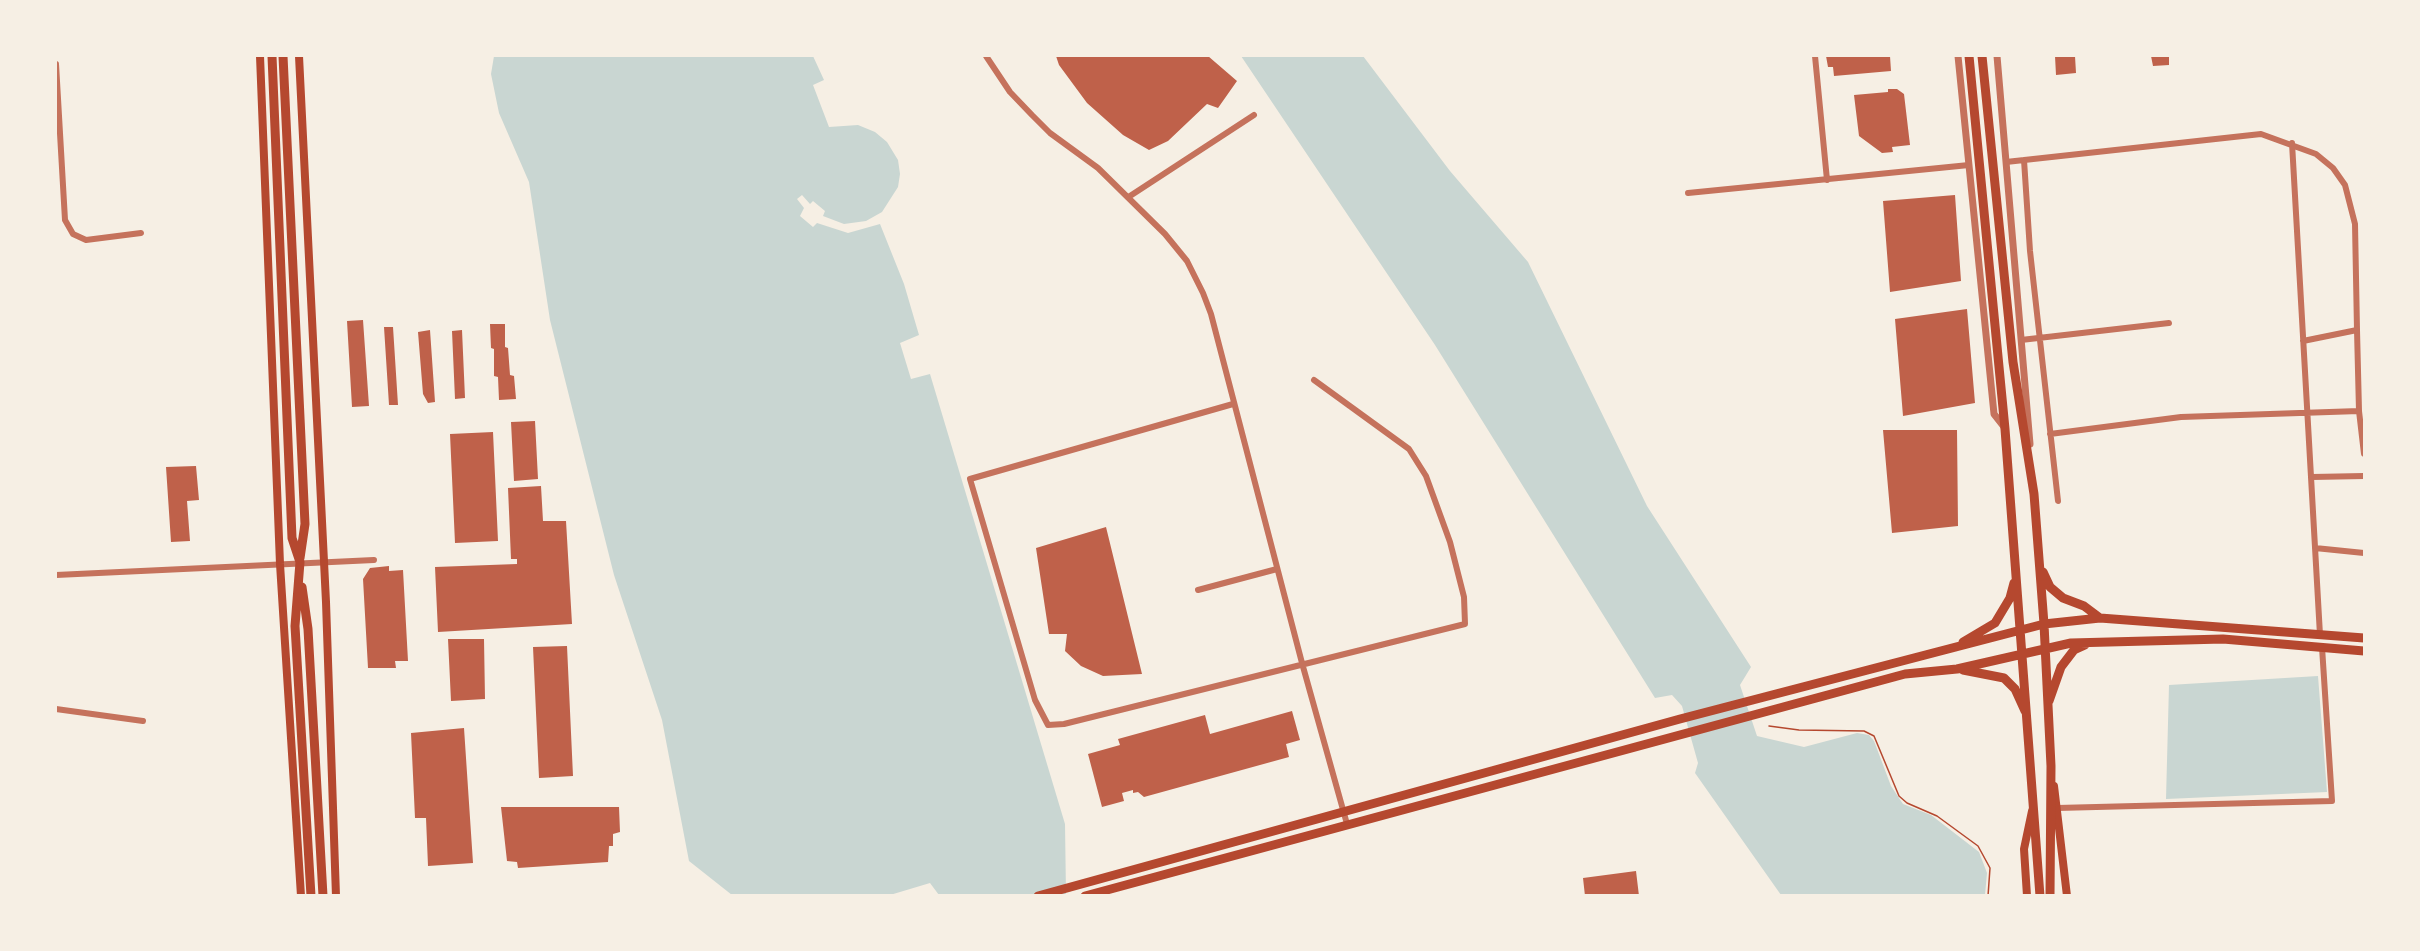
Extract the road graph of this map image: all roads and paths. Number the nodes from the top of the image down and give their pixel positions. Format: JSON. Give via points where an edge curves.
{"nodes":[{"id":1,"x":260,"y":56,"type":"edge"},
{"id":2,"x":272,"y":56,"type":"edge"},
{"id":3,"x":283,"y":56,"type":"edge"},
{"id":4,"x":299,"y":56,"type":"edge"},
{"id":5,"x":987,"y":56,"type":"edge"},
{"id":6,"x":1815,"y":56,"type":"edge"},
{"id":7,"x":1958,"y":56,"type":"edge"},
{"id":8,"x":1969,"y":56,"type":"edge"},
{"id":9,"x":1982,"y":56,"type":"edge"},
{"id":10,"x":1997,"y":56,"type":"edge"},
{"id":11,"x":56,"y":64,"type":"edge"},
{"id":12,"x":1254,"y":115,"type":"dead end"},
{"id":13,"x":2292,"y":143,"type":"junction"},
{"id":14,"x":2024,"y":160,"type":"junction"},
{"id":15,"x":2006,"y":162,"type":"junction"},
{"id":16,"x":1969,"y":165,"type":"junction"},
{"id":17,"x":1827,"y":180,"type":"junction"},
{"id":18,"x":1688,"y":193,"type":"dead end"},
{"id":19,"x":1130,"y":196,"type":"junction"},
{"id":20,"x":2355,"y":224,"type":"junction"},
{"id":21,"x":2364,"y":225,"type":"edge"},
{"id":22,"x":141,"y":233,"type":"dead end"},
{"id":23,"x":2356,"y":301,"type":"junction"},
{"id":24,"x":2364,"y":301,"type":"edge"},
{"id":25,"x":2169,"y":323,"type":"dead end"},
{"id":26,"x":2357,"y":330,"type":"junction"},
{"id":27,"x":2040,"y":338,"type":"junction"},
{"id":28,"x":2021,"y":340,"type":"junction"},
{"id":29,"x":2303,"y":341,"type":"junction"},
{"id":30,"x":1314,"y":380,"type":"dead end"},
{"id":31,"x":1233,"y":404,"type":"junction"},
{"id":32,"x":2360,"y":411,"type":"junction"},
{"id":33,"x":2309,"y":414,"type":"junction"},
{"id":34,"x":2005,"y":429,"type":"junction"},
{"id":35,"x":2364,"y":431,"type":"edge"},
{"id":36,"x":2050,"y":434,"type":"junction"},
{"id":37,"x":2364,"y":454,"type":"edge"},
{"id":38,"x":2364,"y":476,"type":"edge"},
{"id":39,"x":2312,"y":477,"type":"junction"},
{"id":40,"x":2034,"y":494,"type":"junction"},
{"id":41,"x":2058,"y":501,"type":"dead end"},
{"id":42,"x":2315,"y":548,"type":"junction"},
{"id":43,"x":2364,"y":553,"type":"edge"},
{"id":44,"x":374,"y":560,"type":"dead end"},
{"id":45,"x":300,"y":562,"type":"junction"},
{"id":46,"x":323,"y":562,"type":"junction"},
{"id":47,"x":280,"y":564,"type":"junction"},
{"id":48,"x":2040,"y":566,"type":"junction"},
{"id":49,"x":1277,"y":569,"type":"junction"},
{"id":50,"x":56,"y":575,"type":"edge"},
{"id":51,"x":2016,"y":575,"type":"junction"},
{"id":52,"x":1198,"y":590,"type":"dead end"},
{"id":53,"x":2100,"y":618,"type":"junction"},
{"id":54,"x":2044,"y":624,"type":"junction"},
{"id":55,"x":2021,"y":631,"type":"junction"},
{"id":56,"x":2320,"y":635,"type":"junction"},
{"id":57,"x":2364,"y":638,"type":"edge"},
{"id":58,"x":2093,"y":642,"type":"junction"},
{"id":59,"x":2322,"y":647,"type":"junction"},
{"id":60,"x":1951,"y":648,"type":"junction"},
{"id":61,"x":2043,"y":649,"type":"junction"},
{"id":62,"x":2364,"y":651,"type":"edge"},
{"id":63,"x":2024,"y":653,"type":"junction"},
{"id":64,"x":1302,"y":663,"type":"junction"},
{"id":65,"x":1957,"y":669,"type":"junction"},
{"id":66,"x":56,"y":709,"type":"edge"},
{"id":67,"x":2047,"y":710,"type":"junction"},
{"id":68,"x":2027,"y":716,"type":"junction"},
{"id":69,"x":142,"y":721,"type":"dead end"},
{"id":70,"x":1769,"y":726,"type":"dead end"},
{"id":71,"x":2051,"y":766,"type":"junction"},
{"id":72,"x":2057,"y":808,"type":"junction"},
{"id":73,"x":2032,"y":810,"type":"junction"},
{"id":74,"x":1342,"y":812,"type":"junction"},
{"id":75,"x":1347,"y":824,"type":"junction"},
{"id":76,"x":301,"y":896,"type":"edge"},
{"id":77,"x":311,"y":896,"type":"edge"},
{"id":78,"x":323,"y":896,"type":"edge"},
{"id":79,"x":336,"y":896,"type":"edge"},
{"id":80,"x":1038,"y":896,"type":"edge"},
{"id":81,"x":1085,"y":896,"type":"edge"},
{"id":82,"x":1988,"y":896,"type":"edge"},
{"id":83,"x":2027,"y":896,"type":"edge"},
{"id":84,"x":2040,"y":896,"type":"edge"},
{"id":85,"x":2050,"y":896,"type":"edge"},
{"id":86,"x":2067,"y":896,"type":"edge"}],
"edges":[{"from":1,"to":47,"type":"main road"},
{"from":2,"to":45,"type":"main road","via":[[292,538]]},
{"from":3,"to":45,"type":"main road","via":[[305,524]]},
{"from":4,"to":46,"type":"main road"},
{"from":5,"to":19,"type":"street","via":[[1010,93],[1050,133]]},
{"from":6,"to":17,"type":"street"},
{"from":7,"to":16,"type":"street"},
{"from":8,"to":34,"type":"main road"},
{"from":9,"to":40,"type":"main road","via":[[2013,362]]},
{"from":10,"to":15,"type":"street"},
{"from":11,"to":22,"type":"street","via":[[65,220],[73,234],[86,240]]},
{"from":12,"to":19,"type":"street"},
{"from":13,"to":14,"type":"street","via":[[2261,134]]},
{"from":13,"to":20,"type":"street","via":[[2316,154],[2333,168],[2345,185]]},
{"from":13,"to":29,"type":"street"},
{"from":14,"to":15,"type":"street"},
{"from":14,"to":27,"type":"street"},
{"from":15,"to":28,"type":"street"},
{"from":16,"to":17,"type":"street"},
{"from":16,"to":34,"type":"street","via":[[1994,414]]},
{"from":17,"to":18,"type":"street"},
{"from":19,"to":31,"type":"street","via":[[1187,261],[1211,314]]},
{"from":20,"to":21,"type":"street"},
{"from":20,"to":23,"type":"street"},
{"from":23,"to":24,"type":"street"},
{"from":23,"to":26,"type":"street"},
{"from":25,"to":27,"type":"street"},
{"from":26,"to":29,"type":"street"},
{"from":26,"to":32,"type":"street"},
{"from":27,"to":28,"type":"street"},
{"from":27,"to":36,"type":"street"},
{"from":28,"to":40,"type":"street"},
{"from":29,"to":33,"type":"street"},
{"from":30,"to":64,"type":"street","via":[[1409,448],[1437,503],[1450,542],[1464,597],[1466,624]]},
{"from":31,"to":49,"type":"street"},
{"from":31,"to":64,"type":"street","via":[[970,479],[1035,700],[1048,725]]},
{"from":32,"to":33,"type":"street"},
{"from":32,"to":35,"type":"street"},
{"from":33,"to":36,"type":"street","via":[[2181,417]]},
{"from":33,"to":39,"type":"street"},
{"from":34,"to":51,"type":"main road"},
{"from":35,"to":37,"type":"street"},
{"from":36,"to":41,"type":"street"},
{"from":38,"to":39,"type":"street"},
{"from":39,"to":42,"type":"street"},
{"from":40,"to":48,"type":"main road"},
{"from":42,"to":43,"type":"street"},
{"from":42,"to":56,"type":"street"},
{"from":44,"to":46,"type":"street"},
{"from":45,"to":46,"type":"street"},
{"from":45,"to":47,"type":"street"},
{"from":45,"to":77,"type":"main road","via":[[295,626]]},
{"from":45,"to":78,"type":"main road","via":[[308,629]]},
{"from":46,"to":79,"type":"main road"},
{"from":47,"to":50,"type":"street"},
{"from":47,"to":76,"type":"main road"},
{"from":48,"to":53,"type":"main road","via":[[2050,587]]},
{"from":48,"to":54,"type":"main road"},
{"from":49,"to":52,"type":"street"},
{"from":49,"to":64,"type":"street"},
{"from":51,"to":55,"type":"main road"},
{"from":51,"to":60,"type":"main road","via":[[2010,598],[1995,623]]},
{"from":53,"to":54,"type":"main road"},
{"from":53,"to":56,"type":"main road"},
{"from":54,"to":55,"type":"main road"},
{"from":54,"to":61,"type":"main road"},
{"from":55,"to":60,"type":"main road"},
{"from":55,"to":63,"type":"main road"},
{"from":56,"to":57,"type":"main road"},
{"from":58,"to":59,"type":"main road","via":[[2223,639]]},
{"from":58,"to":61,"type":"main road"},
{"from":58,"to":67,"type":"main road","via":[[2074,650],[2061,667]]},
{"from":59,"to":62,"type":"main road"},
{"from":59,"to":72,"type":"street","via":[[2332,801]]},
{"from":60,"to":74,"type":"main road"},
{"from":61,"to":63,"type":"main road"},
{"from":61,"to":67,"type":"main road"},
{"from":63,"to":65,"type":"main road"},
{"from":63,"to":68,"type":"main road"},
{"from":64,"to":74,"type":"street"},
{"from":65,"to":68,"type":"main road","via":[[2004,678],[2015,689]]},
{"from":65,"to":75,"type":"main road","via":[[1905,674]]},
{"from":66,"to":69,"type":"street"},
{"from":67,"to":71,"type":"main road"},
{"from":68,"to":73,"type":"main road"},
{"from":70,"to":82,"type":"path","via":[[1864,731],[1874,736],[1899,796],[1937,816],[1978,846],[1990,868]]},
{"from":71,"to":72,"type":"main road"},
{"from":71,"to":85,"type":"main road"},
{"from":72,"to":86,"type":"main road"},
{"from":73,"to":83,"type":"main road","via":[[2024,849]]},
{"from":73,"to":84,"type":"main road"},
{"from":74,"to":75,"type":"street"},
{"from":74,"to":80,"type":"main road"},
{"from":75,"to":81,"type":"main road"}]}
